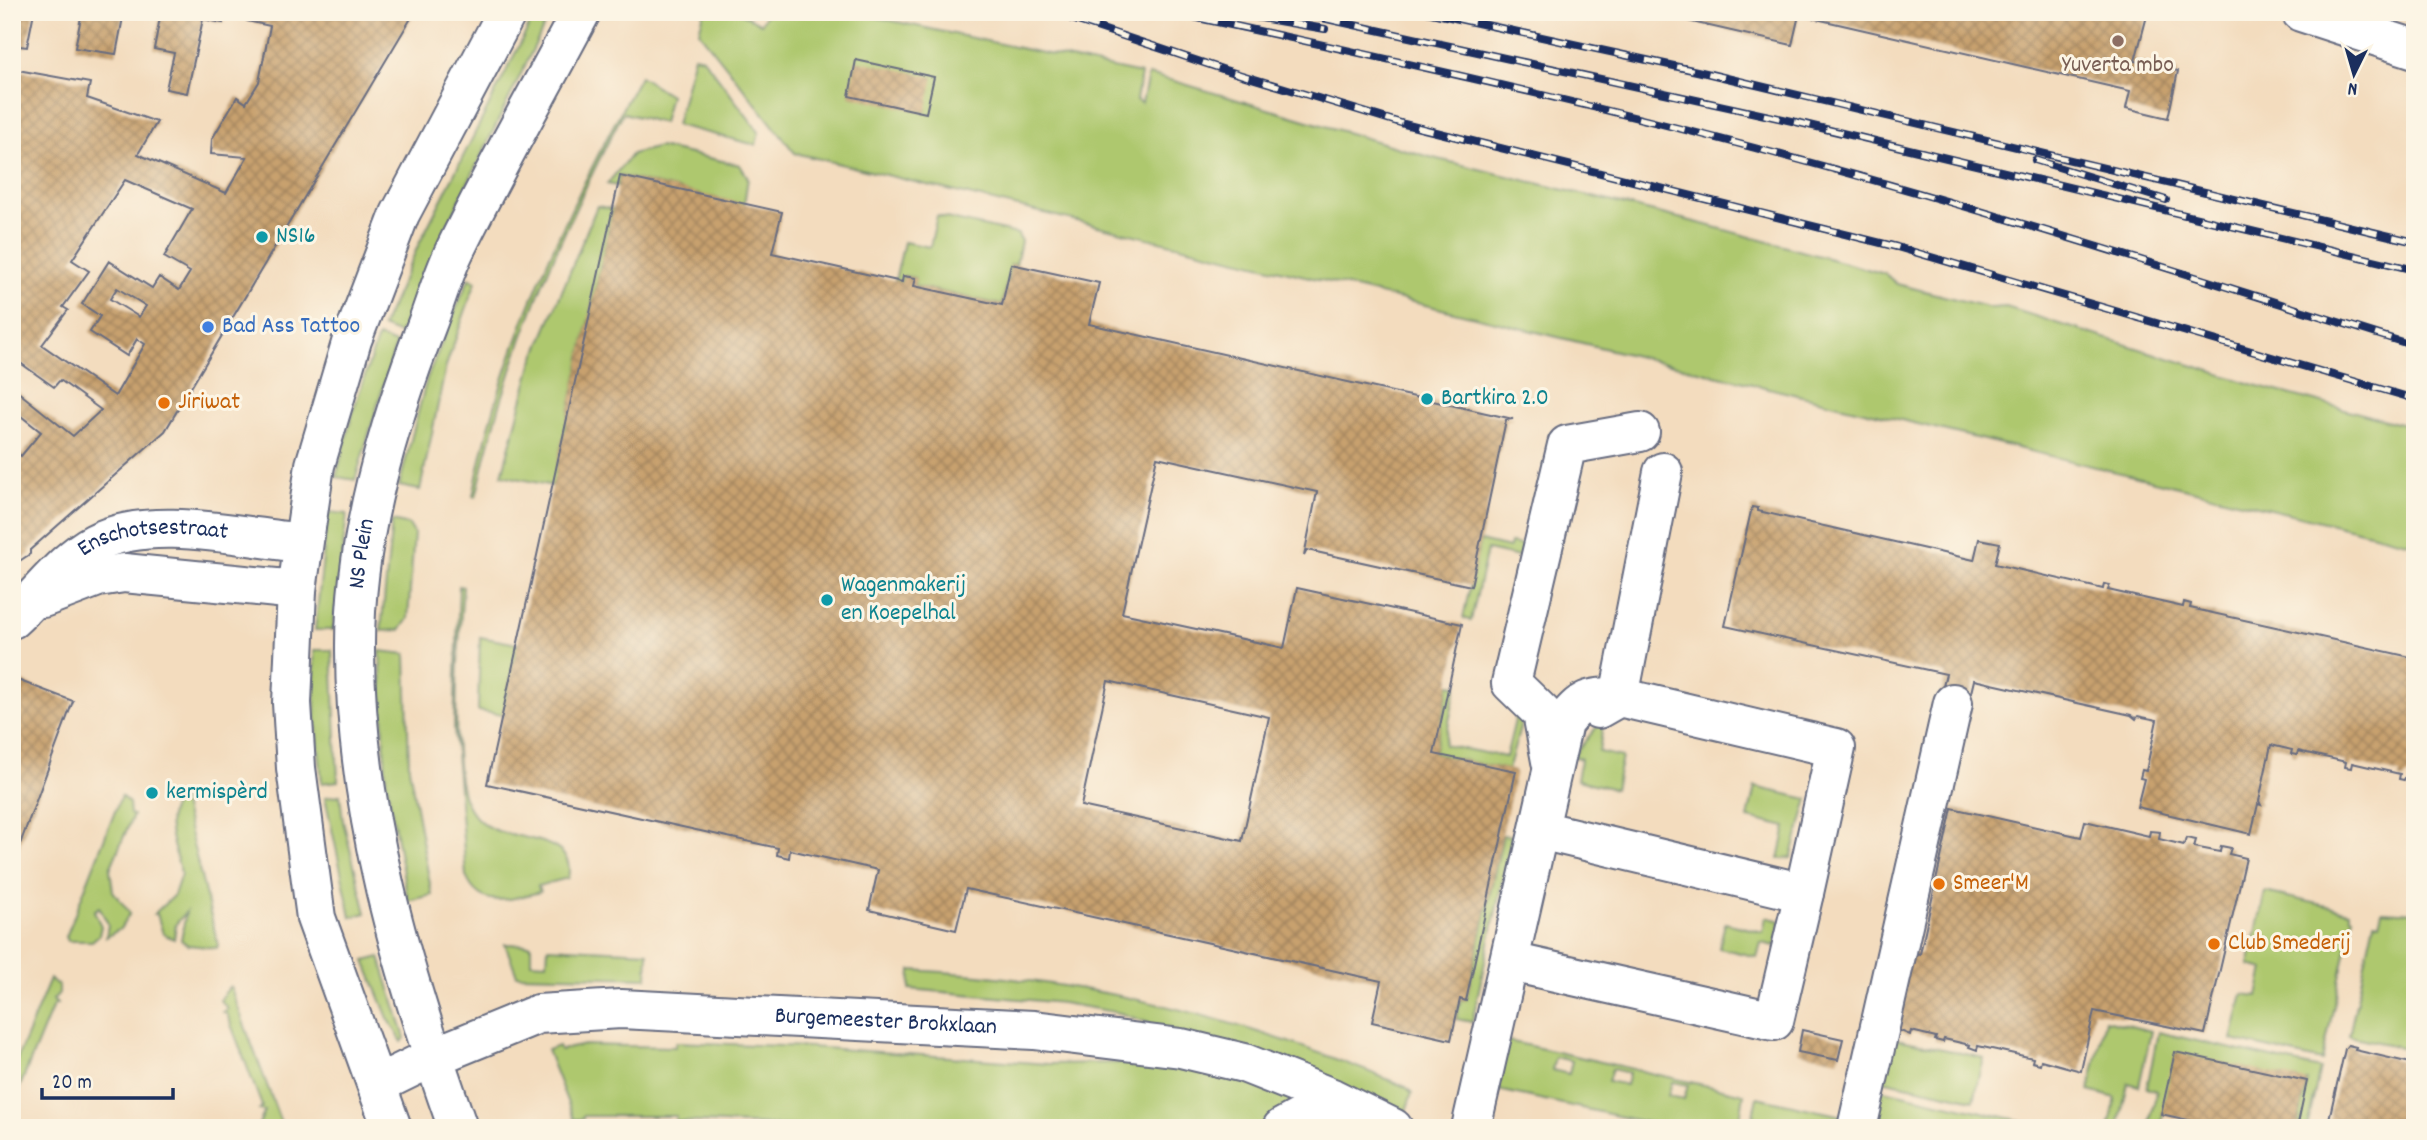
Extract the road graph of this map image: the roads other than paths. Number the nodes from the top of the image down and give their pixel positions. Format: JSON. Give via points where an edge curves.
{"nodes":[{"id":1,"x":507,"y":12,"type":"edge"},
{"id":2,"x":581,"y":12,"type":"edge"},
{"id":3,"x":2301,"y":12,"type":"edge"},
{"id":4,"x":2415,"y":49,"type":"edge"},
{"id":5,"x":1640,"y":432,"type":"dead end"},
{"id":6,"x":1663,"y":472,"type":"dead end"},
{"id":7,"x":302,"y":543,"type":"junction"},
{"id":8,"x":297,"y":590,"type":"junction"},
{"id":9,"x":20,"y":612,"type":"edge"},
{"id":10,"x":1619,"y":697,"type":"junction"},
{"id":11,"x":1953,"y":703,"type":"dead end"},
{"id":12,"x":1557,"y":759,"type":"junction"},
{"id":13,"x":1541,"y":830,"type":"junction"},
{"id":14,"x":1804,"y":894,"type":"junction"},
{"id":15,"x":1511,"y":962,"type":"junction"},
{"id":16,"x":433,"y":1057,"type":"junction"},
{"id":17,"x":378,"y":1084,"type":"junction"},
{"id":18,"x":1391,"y":1127,"type":"edge"},
{"id":19,"x":392,"y":1128,"type":"edge"},
{"id":20,"x":458,"y":1128,"type":"edge"},
{"id":21,"x":1282,"y":1128,"type":"edge"},
{"id":22,"x":1471,"y":1128,"type":"edge"},
{"id":23,"x":1857,"y":1128,"type":"edge"}],
"edges":[{"from":1,"to":7,"type":"street","via":[[396,227],[352,340],[315,465]]},
{"from":2,"to":16,"type":"street","name":"NS Plein","via":[[453,254],[403,386],[362,561],[355,642],[362,767],[396,939]]},
{"from":3,"to":4,"type":"street"},
{"from":5,"to":12,"type":"street","via":[[1567,445],[1511,683],[1542,713]]},
{"from":6,"to":10,"type":"street"},
{"from":7,"to":8,"type":"street"},
{"from":7,"to":9,"type":"street","name":"Enschotsestraat","via":[[181,530],[135,531],[95,543],[73,558]]},
{"from":8,"to":9,"type":"street","name":"Enschotsestraat","via":[[124,573],[76,584]]},
{"from":8,"to":17,"type":"street","via":[[292,703],[316,918]]},
{"from":10,"to":12,"type":"street","via":[[1580,701],[1563,723]]},
{"from":10,"to":14,"type":"street","via":[[1836,748]]},
{"from":11,"to":23,"type":"street"},
{"from":12,"to":13,"type":"street"},
{"from":13,"to":14,"type":"street"},
{"from":13,"to":15,"type":"street"},
{"from":14,"to":15,"type":"street","via":[[1774,1021]]},
{"from":15,"to":22,"type":"street"},
{"from":16,"to":17,"type":"street","name":"Burgemeester Brokxlaan"},
{"from":16,"to":18,"type":"street","name":"Burgemeester Brokxlaan","via":[[538,1014],[621,1009],[1034,1030],[1181,1048],[1244,1063]]},
{"from":16,"to":20,"type":"street","name":"NS Plein"},
{"from":17,"to":19,"type":"street"},
{"from":18,"to":21,"type":"street","via":[[1313,1111]]}]}
